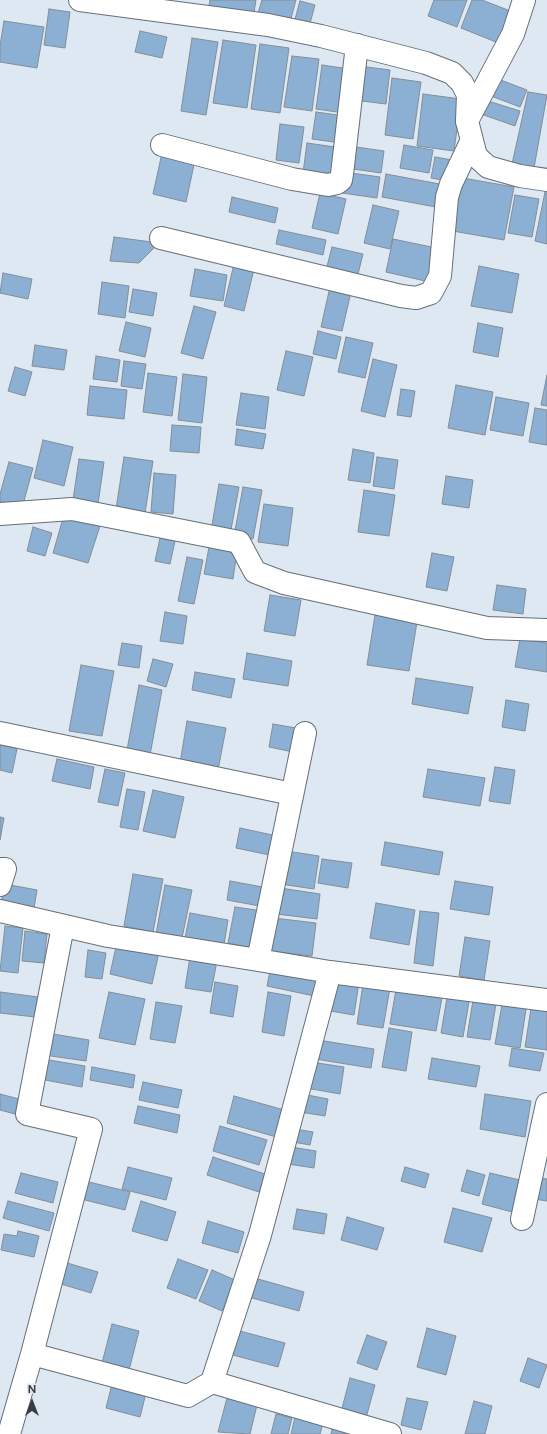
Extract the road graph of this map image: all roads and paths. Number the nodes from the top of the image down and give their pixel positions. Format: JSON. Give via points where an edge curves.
{"nodes":[{"id":1,"x":80,"y":0,"type":"edge"},
{"id":2,"x":524,"y":0,"type":"edge"},
{"id":3,"x":134,"y":4,"type":"edge"},
{"id":4,"x":357,"y":46,"type":"junction"},
{"id":5,"x":469,"y":131,"type":"junction"},
{"id":6,"x":162,"y":145,"type":"dead end"},
{"id":7,"x":547,"y":180,"type":"edge"},
{"id":8,"x":161,"y":238,"type":"dead end"},
{"id":9,"x":0,"y":514,"type":"edge"},
{"id":10,"x":547,"y":630,"type":"edge"},
{"id":11,"x":0,"y":733,"type":"edge"},
{"id":12,"x":305,"y":733,"type":"dead end"},
{"id":13,"x":292,"y":794,"type":"junction"},
{"id":14,"x":0,"y":868,"type":"edge"},
{"id":15,"x":0,"y":885,"type":"edge"},
{"id":16,"x":0,"y":911,"type":"edge"},
{"id":17,"x":63,"y":926,"type":"junction"},
{"id":18,"x":258,"y":960,"type":"junction"},
{"id":19,"x":330,"y":972,"type":"junction"},
{"id":20,"x":547,"y":1000,"type":"edge"},
{"id":21,"x":547,"y":1104,"type":"edge"},
{"id":22,"x":522,"y":1219,"type":"dead end"},
{"id":23,"x":32,"y":1354,"type":"junction"},
{"id":24,"x":212,"y":1382,"type":"junction"},
{"id":25,"x":330,"y":1426,"type":"edge"},
{"id":26,"x":9,"y":1434,"type":"edge"},
{"id":27,"x":390,"y":1434,"type":"edge"}],
"edges":[{"from":1,"to":3,"type":"street"},
{"from":2,"to":5,"type":"street","via":[[513,34]]},
{"from":3,"to":4,"type":"street","via":[[268,25]]},
{"from":4,"to":5,"type":"street","via":[[426,63],[452,73],[462,83],[468,95]]},
{"from":4,"to":6,"type":"street","via":[[342,174],[341,180],[337,183],[328,185],[292,179]]},
{"from":5,"to":7,"type":"street","via":[[476,156],[488,167]]},
{"from":5,"to":8,"type":"street","via":[[450,184],[440,276],[431,293],[416,298],[401,296]]},
{"from":9,"to":10,"type":"street","via":[[72,509],[238,542],[255,572],[284,583],[487,628]]},
{"from":11,"to":13,"type":"street"},
{"from":12,"to":13,"type":"street"},
{"from":13,"to":18,"type":"street"},
{"from":14,"to":15,"type":"street","via":[[4,870]]},
{"from":16,"to":17,"type":"street"},
{"from":17,"to":18,"type":"street","via":[[108,936]]},
{"from":17,"to":23,"type":"street","via":[[27,1114],[91,1129]]},
{"from":18,"to":19,"type":"street"},
{"from":19,"to":20,"type":"street"},
{"from":19,"to":24,"type":"street","via":[[260,1234]]},
{"from":21,"to":22,"type":"street"},
{"from":23,"to":24,"type":"street","via":[[188,1396]]},
{"from":23,"to":26,"type":"street"},
{"from":24,"to":25,"type":"street"},
{"from":25,"to":27,"type":"street"}]}
